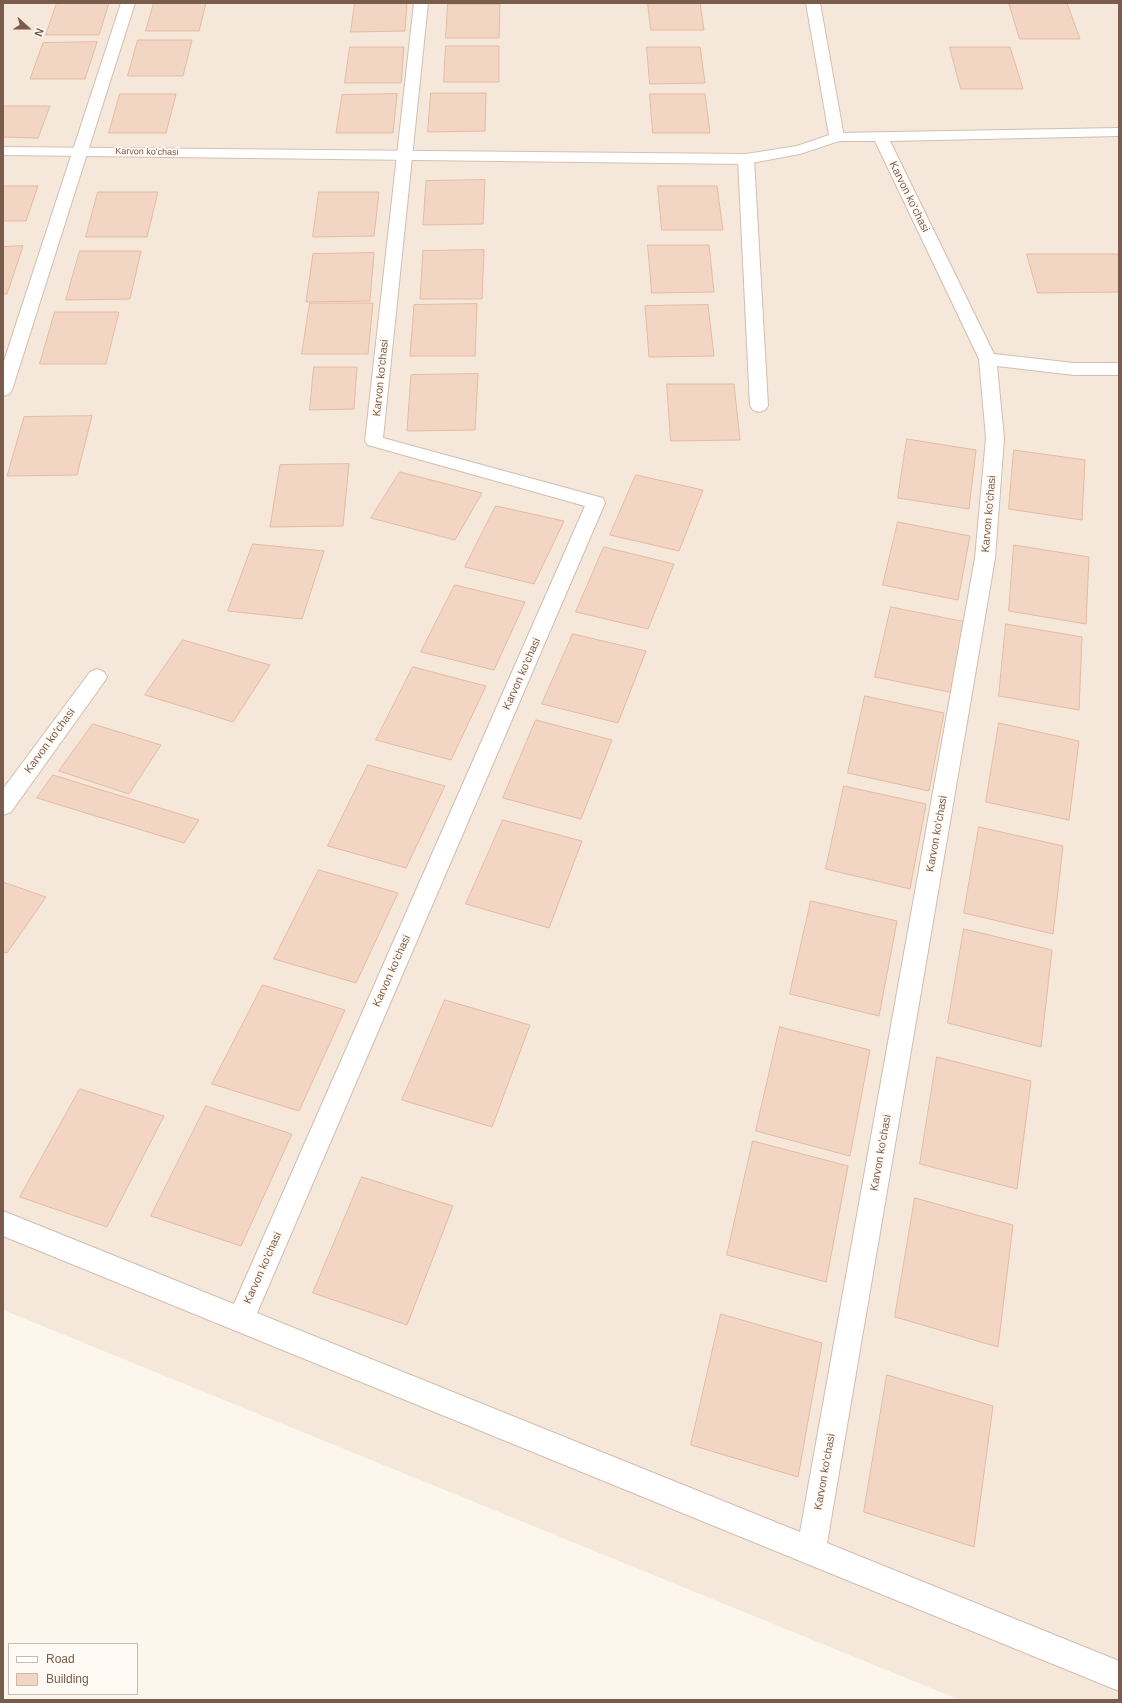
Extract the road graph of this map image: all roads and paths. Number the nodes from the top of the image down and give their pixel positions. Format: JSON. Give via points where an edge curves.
{"nodes":[{"id":1,"x":128,"y":3,"type":"edge"},
{"id":2,"x":421,"y":3,"type":"edge"},
{"id":3,"x":813,"y":3,"type":"edge"},
{"id":4,"x":1119,"y":132,"type":"edge"},
{"id":5,"x":837,"y":136,"type":"junction"},
{"id":6,"x":880,"y":136,"type":"junction"},
{"id":7,"x":3,"y":151,"type":"edge"},
{"id":8,"x":80,"y":151,"type":"junction"},
{"id":9,"x":406,"y":155,"type":"junction"},
{"id":10,"x":746,"y":159,"type":"junction"},
{"id":11,"x":988,"y":360,"type":"junction"},
{"id":12,"x":1119,"y":368,"type":"edge"},
{"id":13,"x":3,"y":390,"type":"edge"},
{"id":14,"x":759,"y":406,"type":"dead end"},
{"id":15,"x":97,"y":677,"type":"dead end"},
{"id":16,"x":3,"y":806,"type":"edge"},
{"id":17,"x":3,"y":1223,"type":"edge"},
{"id":18,"x":240,"y":1320,"type":"junction"},
{"id":19,"x":811,"y":1551,"type":"junction"},
{"id":20,"x":1119,"y":1676,"type":"edge"}],
"edges":[{"from":1,"to":8,"type":"street"},
{"from":2,"to":9,"type":"street","name":"Karvon ko'chasi"},
{"from":3,"to":5,"type":"street"},
{"from":4,"to":6,"type":"street","name":"Karvon ko'chasi"},
{"from":5,"to":6,"type":"street","name":"Karvon ko'chasi"},
{"from":5,"to":10,"type":"street","name":"Karvon ko'chasi","via":[[800,150]]},
{"from":6,"to":11,"type":"street","name":"Karvon ko'chasi"},
{"from":7,"to":8,"type":"street","name":"Karvon ko'chasi"},
{"from":8,"to":9,"type":"street","name":"Karvon ko'chasi"},
{"from":8,"to":13,"type":"street"},
{"from":9,"to":10,"type":"street","name":"Karvon ko'chasi"},
{"from":9,"to":18,"type":"street","name":"Karvon ko'chasi","via":[[374,441],[596,503]]},
{"from":10,"to":14,"type":"street"},
{"from":11,"to":12,"type":"street","via":[[1074,369]]},
{"from":11,"to":19,"type":"street","name":"Karvon ko'chasi","via":[[995,438],[985,558]]},
{"from":15,"to":16,"type":"street","name":"Karvon ko'chasi"},
{"from":17,"to":18,"type":"street"},
{"from":18,"to":19,"type":"street"},
{"from":19,"to":20,"type":"street"}]}
